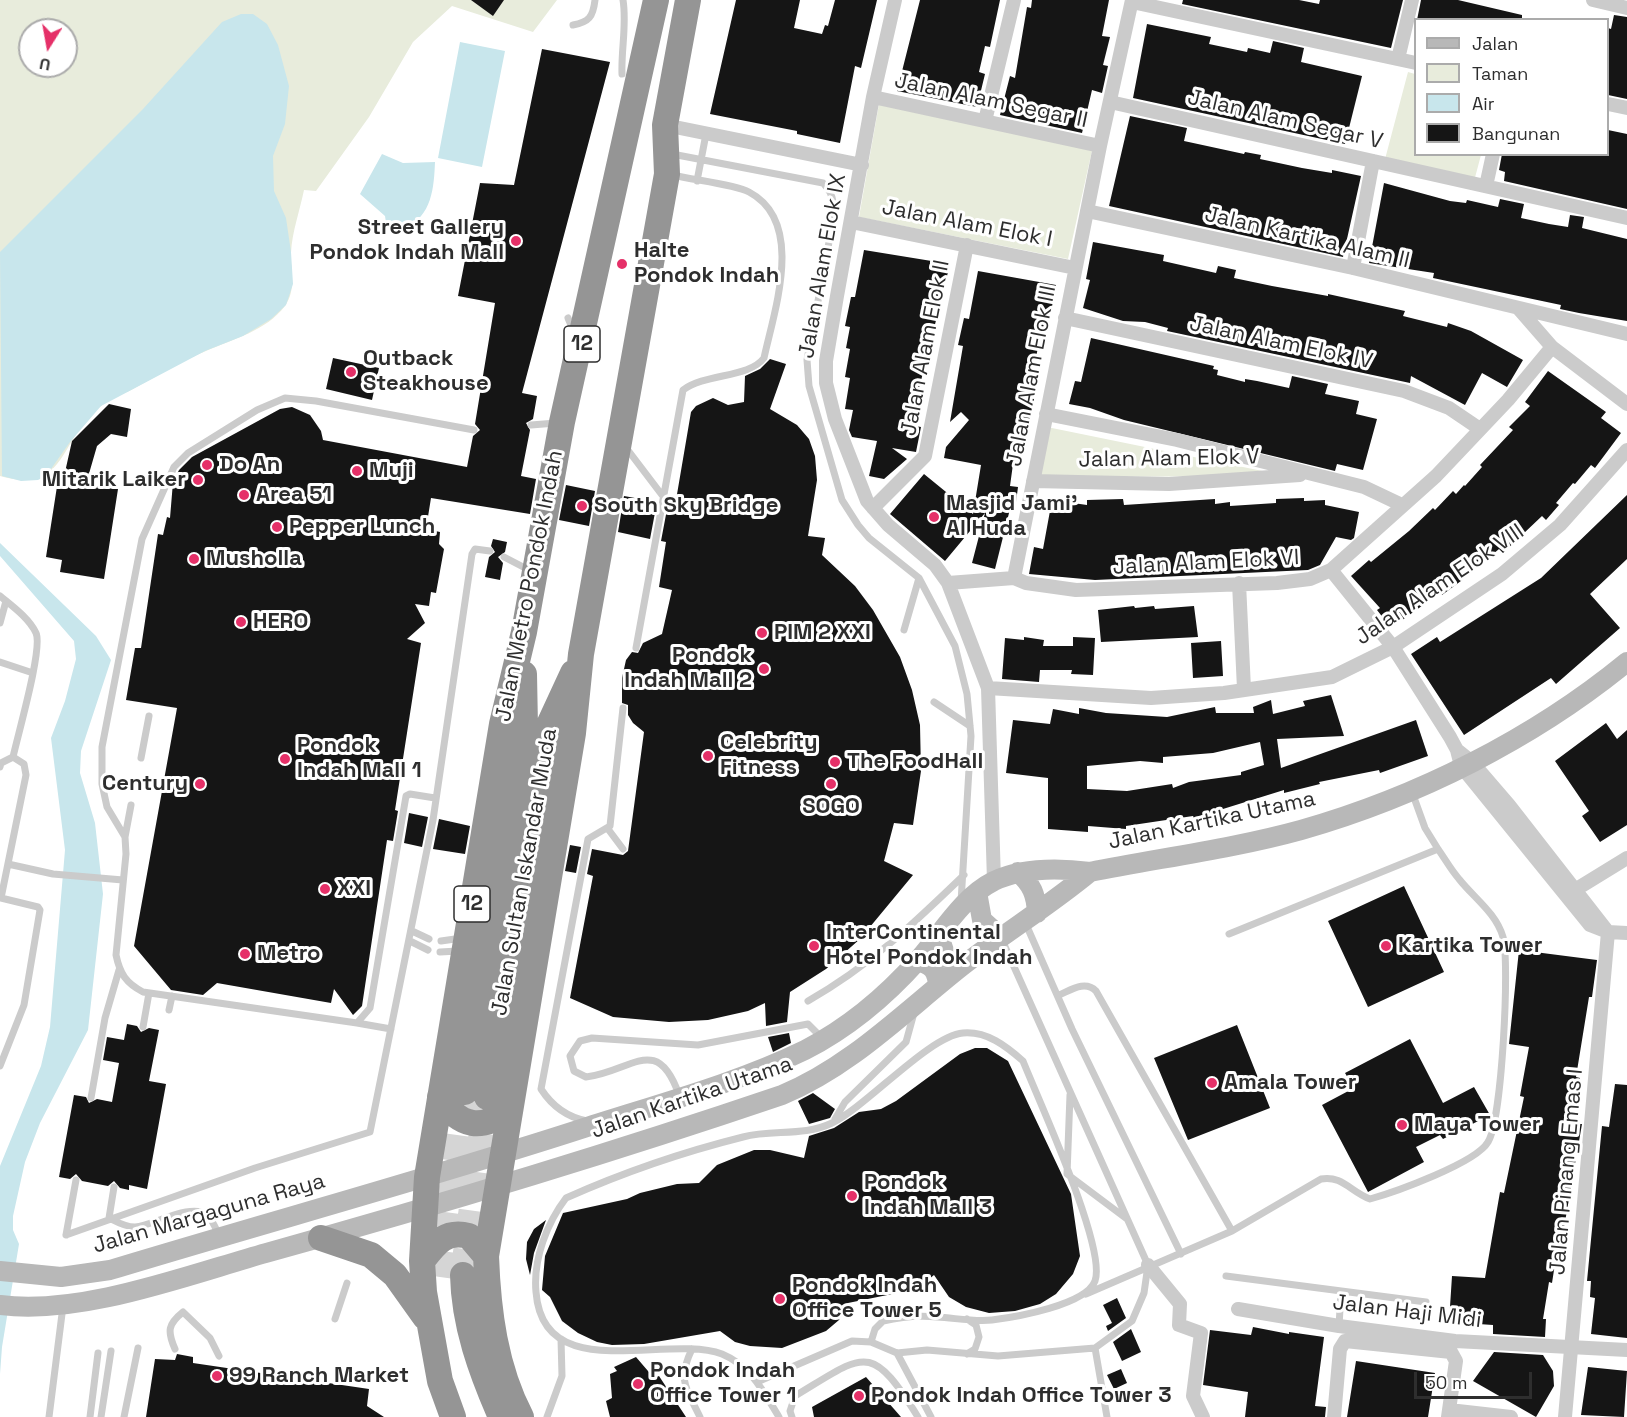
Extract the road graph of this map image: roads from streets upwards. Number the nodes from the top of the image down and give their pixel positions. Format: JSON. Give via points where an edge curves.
{"nodes":[{"id":1,"x":656,"y":0,"type":"edge"},
{"id":2,"x":688,"y":0,"type":"edge"},
{"id":3,"x":895,"y":0,"type":"edge"},
{"id":4,"x":1014,"y":0,"type":"edge"},
{"id":5,"x":1412,"y":0,"type":"edge"},
{"id":6,"x":1593,"y":0,"type":"edge"},
{"id":7,"x":1132,"y":1,"type":"edge"},
{"id":8,"x":1627,"y":8,"type":"edge"},
{"id":9,"x":1398,"y":59,"type":"junction"},
{"id":10,"x":1414,"y":63,"type":"edge"},
{"id":11,"x":873,"y":97,"type":"junction"},
{"id":12,"x":1110,"y":102,"type":"junction"},
{"id":13,"x":1609,"y":104,"type":"edge"},
{"id":14,"x":1627,"y":108,"type":"edge"},
{"id":15,"x":631,"y":117,"type":"junction"},
{"id":16,"x":986,"y":121,"type":"junction"},
{"id":17,"x":665,"y":125,"type":"junction"},
{"id":18,"x":1100,"y":146,"type":"junction"},
{"id":19,"x":1493,"y":156,"type":"edge"},
{"id":20,"x":1373,"y":161,"type":"junction"},
{"id":21,"x":862,"y":165,"type":"junction"},
{"id":22,"x":1486,"y":186,"type":"junction"},
{"id":23,"x":1086,"y":211,"type":"junction"},
{"id":24,"x":1627,"y":218,"type":"edge"},
{"id":25,"x":851,"y":222,"type":"junction"},
{"id":26,"x":967,"y":245,"type":"junction"},
{"id":27,"x":1075,"y":268,"type":"junction"},
{"id":28,"x":1353,"y":268,"type":"junction"},
{"id":29,"x":1518,"y":308,"type":"junction"},
{"id":30,"x":1065,"y":318,"type":"junction"},
{"id":31,"x":1627,"y":334,"type":"edge"},
{"id":32,"x":1552,"y":346,"type":"junction"},
{"id":33,"x":1627,"y":404,"type":"edge"},
{"id":34,"x":1046,"y":414,"type":"junction"},
{"id":35,"x":1480,"y":429,"type":"junction"},
{"id":36,"x":1627,"y":450,"type":"edge"},
{"id":37,"x":1306,"y":474,"type":"junction"},
{"id":38,"x":1033,"y":481,"type":"junction"},
{"id":39,"x":1402,"y":505,"type":"junction"},
{"id":40,"x":873,"y":508,"type":"junction"},
{"id":41,"x":1331,"y":570,"type":"junction"},
{"id":42,"x":1014,"y":578,"type":"junction"},
{"id":43,"x":948,"y":583,"type":"junction"},
{"id":44,"x":1239,"y":583,"type":"junction"},
{"id":45,"x":524,"y":632,"type":"junction"},
{"id":46,"x":1393,"y":647,"type":"junction"},
{"id":47,"x":581,"y":654,"type":"junction"},
{"id":48,"x":1627,"y":662,"type":"edge"},
{"id":49,"x":988,"y":688,"type":"junction"},
{"id":50,"x":1244,"y":689,"type":"junction"},
{"id":51,"x":1463,"y":760,"type":"junction"},
{"id":52,"x":1627,"y":858,"type":"edge"},
{"id":53,"x":1018,"y":872,"type":"junction"},
{"id":54,"x":1090,"y":872,"type":"junction"},
{"id":55,"x":994,"y":881,"type":"junction"},
{"id":56,"x":977,"y":892,"type":"junction"},
{"id":57,"x":1571,"y":892,"type":"junction"},
{"id":58,"x":1031,"y":918,"type":"junction"},
{"id":59,"x":1608,"y":932,"type":"junction"},
{"id":60,"x":1627,"y":933,"type":"edge"},
{"id":61,"x":939,"y":936,"type":"junction"},
{"id":62,"x":1001,"y":937,"type":"junction"},
{"id":63,"x":917,"y":961,"type":"junction"},
{"id":64,"x":961,"y":967,"type":"junction"},
{"id":65,"x":938,"y":986,"type":"junction"},
{"id":66,"x":440,"y":1097,"type":"junction"},
{"id":67,"x":510,"y":1109,"type":"junction"},
{"id":68,"x":503,"y":1154,"type":"junction"},
{"id":69,"x":427,"y":1177,"type":"junction"},
{"id":70,"x":498,"y":1187,"type":"junction"},
{"id":71,"x":424,"y":1208,"type":"junction"},
{"id":72,"x":271,"y":1222,"type":"junction"},
{"id":73,"x":321,"y":1238,"type":"junction"},
{"id":74,"x":278,"y":1250,"type":"junction"},
{"id":75,"x":486,"y":1256,"type":"junction"},
{"id":76,"x":1149,"y":1265,"type":"road end"},
{"id":77,"x":442,"y":1271,"type":"junction"},
{"id":78,"x":9,"y":1272,"type":"edge"},
{"id":79,"x":7,"y":1306,"type":"edge"},
{"id":80,"x":1238,"y":1309,"type":"dead end"},
{"id":81,"x":427,"y":1320,"type":"junction"},
{"id":82,"x":1572,"y":1347,"type":"junction"},
{"id":83,"x":1627,"y":1350,"type":"edge"},
{"id":84,"x":1448,"y":1414,"type":"edge"},
{"id":85,"x":453,"y":1417,"type":"edge"},
{"id":86,"x":471,"y":1417,"type":"edge"},
{"id":87,"x":501,"y":1417,"type":"edge"},
{"id":88,"x":521,"y":1417,"type":"edge"},
{"id":89,"x":1203,"y":1417,"type":"edge"},
{"id":90,"x":1334,"y":1417,"type":"edge"},
{"id":91,"x":1511,"y":1417,"type":"edge"},
{"id":92,"x":1565,"y":1417,"type":"edge"}],
"edges":[{"from":1,"to":15,"type":"highway","name":"Jalan Metro Pondok Indah","number":"12","via":[[636,59]]},
{"from":2,"to":17,"type":"highway","number":"12"},
{"from":3,"to":11,"type":"street","name":"Jalan Alam Elok IX"},
{"from":4,"to":16,"type":"street"},
{"from":5,"to":9,"type":"street"},
{"from":6,"to":8,"type":"street"},
{"from":7,"to":9,"type":"street"},
{"from":7,"to":12,"type":"street","name":"Jalan Alam Elok III"},
{"from":9,"to":10,"type":"street"},
{"from":11,"to":16,"type":"street","name":"Jalan Alam Segar II"},
{"from":11,"to":21,"type":"street","name":"Jalan Alam Elok IX"},
{"from":12,"to":18,"type":"street","name":"Jalan Alam Elok III"},
{"from":12,"to":20,"type":"street","name":"Jalan Alam Segar V"},
{"from":13,"to":14,"type":"street"},
{"from":15,"to":17,"type":"highway"},
{"from":15,"to":45,"type":"highway","name":"Jalan Metro Pondok Indah","number":"12","via":[[562,422]]},
{"from":16,"to":18,"type":"street","name":"Jalan Alam Segar II"},
{"from":17,"to":21,"type":"street"},
{"from":17,"to":47,"type":"highway","number":"12","via":[[668,164]]},
{"from":18,"to":23,"type":"street","name":"Jalan Alam Elok III"},
{"from":19,"to":22,"type":"street"},
{"from":20,"to":22,"type":"street","name":"Jalan Alam Segar V"},
{"from":20,"to":28,"type":"street"},
{"from":21,"to":25,"type":"street","name":"Jalan Alam Elok IX"},
{"from":22,"to":24,"type":"street","name":"Jalan Alam Segar V"},
{"from":23,"to":27,"type":"street","name":"Jalan Alam Elok III"},
{"from":23,"to":28,"type":"street","name":"Jalan Kartika Alam II"},
{"from":25,"to":26,"type":"street","name":"Jalan Alam Elok I"},
{"from":25,"to":40,"type":"street","name":"Jalan Alam Elok IX","via":[[826,361],[826,383],[845,447]]},
{"from":26,"to":27,"type":"street","name":"Jalan Alam Elok I"},
{"from":26,"to":40,"type":"street","name":"Jalan Alam Elok II","via":[[925,456]]},
{"from":27,"to":30,"type":"street","name":"Jalan Alam Elok III"},
{"from":28,"to":29,"type":"street","name":"Jalan Kartika Alam II"},
{"from":29,"to":31,"type":"street","name":"Jalan Kartika Alam II"},
{"from":29,"to":32,"type":"street"},
{"from":30,"to":34,"type":"street","name":"Jalan Alam Elok III"},
{"from":30,"to":35,"type":"street","name":"Jalan Alam Elok IV","via":[[1404,391],[1449,408]]},
{"from":32,"to":33,"type":"street"},
{"from":32,"to":35,"type":"street","name":"Jalan Alam Elok VI"},
{"from":34,"to":37,"type":"street","name":"Jalan Alam Elok V","via":[[1177,440]]},
{"from":34,"to":38,"type":"street","name":"Jalan Alam Elok III"},
{"from":35,"to":39,"type":"street","name":"Jalan Alam Elok VI"},
{"from":36,"to":46,"type":"street","name":"Jalan Alam Elok VIII","via":[[1581,505],[1539,544],[1502,574]]},
{"from":37,"to":38,"type":"street","name":"Jalan Alam Elok V","via":[[1169,484]]},
{"from":37,"to":39,"type":"street","name":"Jalan Alam Elok V","via":[[1364,487]]},
{"from":38,"to":42,"type":"street","name":"Jalan Alam Elok III"},
{"from":39,"to":41,"type":"street","name":"Jalan Alam Elok VI"},
{"from":40,"to":43,"type":"street","name":"Jalan Alam Elok IX"},
{"from":41,"to":44,"type":"street","name":"Jalan Alam Elok VI","via":[[1310,579],[1277,584]]},
{"from":41,"to":46,"type":"street"},
{"from":42,"to":43,"type":"street","name":"Jalan Alam Elok VI"},
{"from":42,"to":44,"type":"street","name":"Jalan Alam Elok VI","via":[[1076,590]]},
{"from":43,"to":49,"type":"street"},
{"from":44,"to":50,"type":"street"},
{"from":45,"to":47,"type":"highway","name":"Jalan Sultan Iskandar Muda","number":"12","via":[[525,727],[476,1095],[548,727]]},
{"from":45,"to":66,"type":"highway","name":"Jalan Metro Pondok Indah","number":"12","via":[[457,947]]},
{"from":46,"to":50,"type":"street","name":"Jalan Alam Elok VIII","via":[[1332,677]]},
{"from":46,"to":51,"type":"street"},
{"from":47,"to":67,"type":"highway","number":"12","via":[[573,733]]},
{"from":48,"to":51,"type":"main road","name":"Jalan Kartika Utama","via":[[1598,686],[1521,736]]},
{"from":49,"to":50,"type":"street","name":"Jalan Alam Elok VIII","via":[[1151,698]]},
{"from":49,"to":55,"type":"street"},
{"from":51,"to":54,"type":"main road","name":"Jalan Kartika Utama","via":[[1411,789],[1300,830]]},
{"from":51,"to":57,"type":"street"},
{"from":52,"to":57,"type":"street"},
{"from":53,"to":54,"type":"main road","name":"Jalan Kartika Utama","via":[[1064,868]]},
{"from":53,"to":55,"type":"main road","name":"Jalan Kartika Utama"},
{"from":53,"to":58,"type":"main road","via":[[1036,896]]},
{"from":54,"to":58,"type":"main road","name":"Jalan Kartika Utama"},
{"from":55,"to":56,"type":"main road","name":"Jalan Kartika Utama"},
{"from":56,"to":61,"type":"main road","name":"Jalan Kartika Utama"},
{"from":56,"to":62,"type":"main road","via":[[982,920]]},
{"from":57,"to":59,"type":"street","via":[[1590,925]]},
{"from":58,"to":62,"type":"main road","name":"Jalan Kartika Utama"},
{"from":59,"to":60,"type":"street"},
{"from":59,"to":82,"type":"street","name":"Jalan Pinang Emas I"},
{"from":61,"to":63,"type":"main road","name":"Jalan Kartika Utama"},
{"from":61,"to":64,"type":"main road","via":[[946,957]]},
{"from":62,"to":64,"type":"main road","name":"Jalan Kartika Utama"},
{"from":63,"to":65,"type":"main road","via":[[933,968]]},
{"from":63,"to":68,"type":"main road","name":"Jalan Kartika Utama","via":[[877,1001],[822,1039],[771,1066]]},
{"from":64,"to":65,"type":"main road","name":"Jalan Kartika Utama"},
{"from":65,"to":70,"type":"main road","name":"Jalan Kartika Utama","via":[[861,1050],[809,1084]]},
{"from":66,"to":67,"type":"highway","via":[[455,1115],[469,1123],[490,1122]]},
{"from":66,"to":69,"type":"highway","name":"Jalan Metro Pondok Indah","number":"12"},
{"from":67,"to":68,"type":"highway","number":"12"},
{"from":68,"to":69,"type":"main road","name":"Jalan Kartika Utama"},
{"from":68,"to":70,"type":"highway","number":"12"},
{"from":69,"to":71,"type":"highway","number":"12"},
{"from":69,"to":72,"type":"main road","name":"Jalan Margaguna Raya"},
{"from":70,"to":71,"type":"main road","name":"Jalan Kartika Utama"},
{"from":70,"to":75,"type":"highway","number":"12"},
{"from":71,"to":73,"type":"main road"},
{"from":71,"to":77,"type":"highway","number":"12"},
{"from":72,"to":74,"type":"main road"},
{"from":72,"to":78,"type":"main road","name":"Jalan Margaguna Raya","via":[[110,1270],[61,1277]]},
{"from":73,"to":74,"type":"main road"},
{"from":73,"to":81,"type":"highway","via":[[377,1259],[395,1275]]},
{"from":74,"to":79,"type":"main road","via":[[143,1288],[63,1303]]},
{"from":75,"to":77,"type":"highway","via":[[469,1236],[448,1234],[439,1240]]},
{"from":75,"to":88,"type":"highway","number":"12","via":[[494,1336],[502,1370]]},
{"from":76,"to":89,"type":"street","via":[[1180,1304],[1179,1325],[1201,1333],[1193,1396]]},
{"from":77,"to":81,"type":"highway","number":"12"},
{"from":77,"to":86,"type":"highway","number":"12","via":[[449,1352]]},
{"from":77,"to":87,"type":"highway","number":"12","via":[[469,1324]]},
{"from":80,"to":82,"type":"street","name":"Jalan Haji Midi","via":[[1455,1341]]},
{"from":81,"to":85,"type":"highway","number":"12","via":[[440,1381]]},
{"from":82,"to":83,"type":"street","name":"Jalan Haji Midi"},
{"from":82,"to":92,"type":"street","name":"Jalan Pinang Emas I"},
{"from":84,"to":90,"type":"street","via":[[1456,1361],[1451,1352],[1345,1341],[1340,1349]]},
{"from":84,"to":91,"type":"street"}]}
